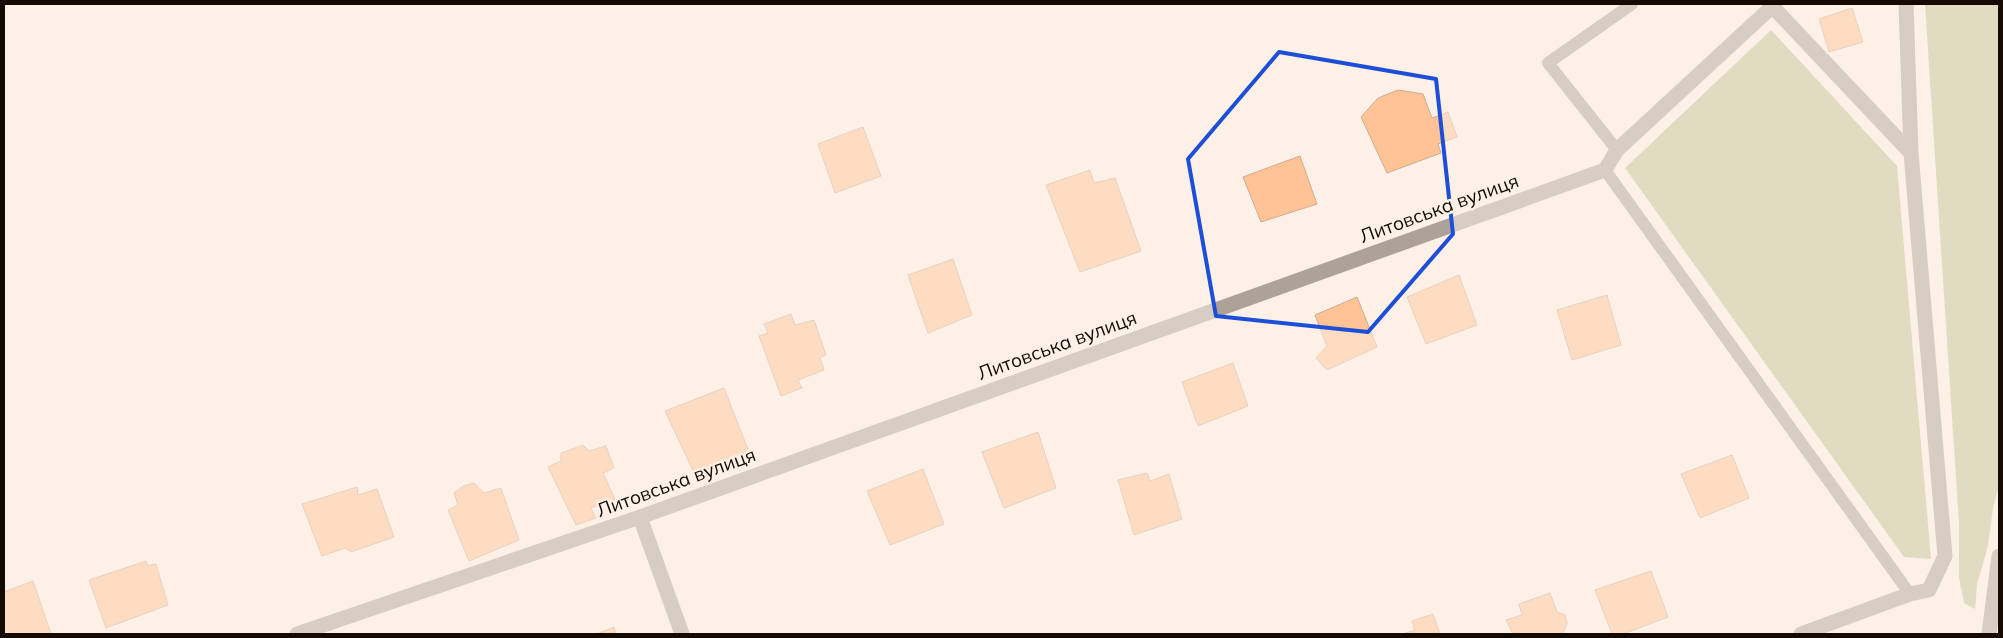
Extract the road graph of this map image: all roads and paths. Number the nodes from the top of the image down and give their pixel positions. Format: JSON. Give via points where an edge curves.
{"nodes":[{"id":1,"x":1632,"y":4,"type":"edge"},
{"id":2,"x":1906,"y":4,"type":"edge"},
{"id":3,"x":1771,"y":5,"type":"edge"},
{"id":4,"x":1617,"y":150,"type":"junction"},
{"id":5,"x":1911,"y":153,"type":"junction"},
{"id":6,"x":1605,"y":170,"type":"junction"},
{"id":7,"x":640,"y":517,"type":"junction"},
{"id":8,"x":1999,"y":556,"type":"edge"},
{"id":9,"x":1910,"y":594,"type":"junction"},
{"id":10,"x":297,"y":634,"type":"edge"},
{"id":11,"x":682,"y":634,"type":"edge"},
{"id":12,"x":1801,"y":634,"type":"edge"},
{"id":13,"x":1989,"y":634,"type":"edge"}],
"edges":[{"from":1,"to":4,"type":"lane","via":[[1548,63]]},
{"from":2,"to":5,"type":"street"},
{"from":3,"to":4,"type":"street"},
{"from":3,"to":5,"type":"street"},
{"from":4,"to":6,"type":"street"},
{"from":5,"to":9,"type":"street","via":[[1945,556],[1929,590]]},
{"from":6,"to":7,"type":"street","name":"Литовська вулиця"},
{"from":6,"to":9,"type":"lane"},
{"from":7,"to":10,"type":"street","name":"Литовська вулиця"},
{"from":7,"to":11,"type":"street"},
{"from":8,"to":13,"type":"street"},
{"from":9,"to":12,"type":"street"}]}
